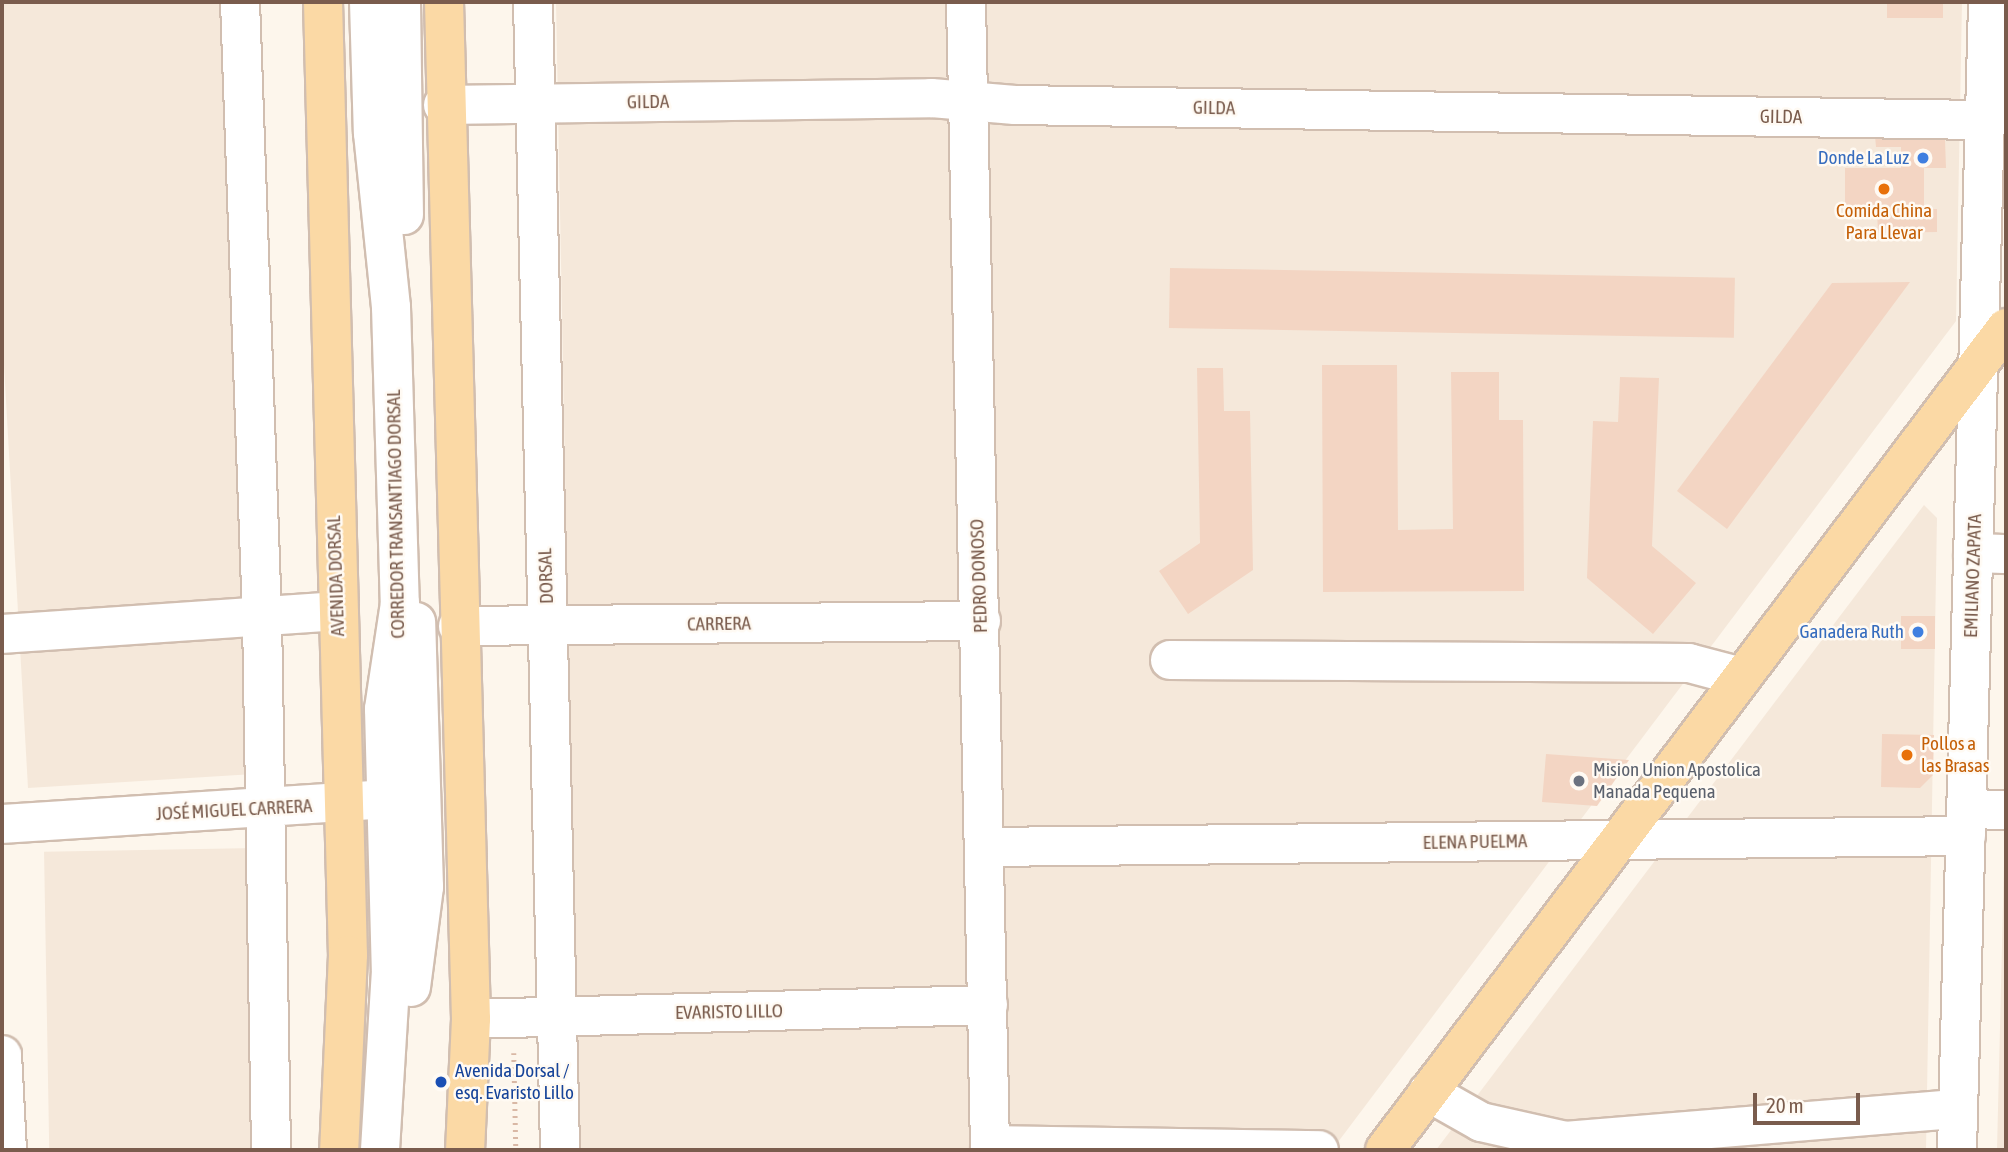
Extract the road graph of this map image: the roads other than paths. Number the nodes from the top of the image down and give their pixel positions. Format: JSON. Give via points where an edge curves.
{"nodes":[{"id":1,"x":240,"y":2,"type":"edge"},
{"id":2,"x":323,"y":2,"type":"edge"},
{"id":3,"x":369,"y":2,"type":"edge"},
{"id":4,"x":401,"y":2,"type":"edge"},
{"id":5,"x":444,"y":2,"type":"edge"},
{"id":6,"x":533,"y":2,"type":"edge"},
{"id":7,"x":967,"y":2,"type":"edge"},
{"id":8,"x":1988,"y":2,"type":"edge"},
{"id":9,"x":965,"y":101,"type":"junction"},
{"id":10,"x":532,"y":104,"type":"junction"},
{"id":11,"x":443,"y":105,"type":"junction"},
{"id":12,"x":1985,"y":120,"type":"junction"},
{"id":13,"x":2006,"y":328,"type":"edge"},
{"id":14,"x":1980,"y":363,"type":"junction"},
{"id":15,"x":1990,"y":553,"type":"edge"},
{"id":16,"x":338,"y":611,"type":"junction"},
{"id":17,"x":262,"y":617,"type":"junction"},
{"id":18,"x":981,"y":621,"type":"junction"},
{"id":19,"x":548,"y":625,"type":"junction"},
{"id":20,"x":458,"y":626,"type":"junction"},
{"id":21,"x":2,"y":634,"type":"edge"},
{"id":22,"x":1170,"y":660,"type":"dead end"},
{"id":23,"x":1742,"y":677,"type":"junction"},
{"id":24,"x":464,"y":783,"type":"junction"},
{"id":25,"x":404,"y":795,"type":"junction"},
{"id":26,"x":344,"y":804,"type":"junction"},
{"id":27,"x":265,"y":808,"type":"junction"},
{"id":28,"x":2006,"y":810,"type":"edge"},
{"id":29,"x":1966,"y":822,"type":"junction"},
{"id":30,"x":2,"y":824,"type":"edge"},
{"id":31,"x":1618,"y":841,"type":"junction"},
{"id":32,"x":985,"y":847,"type":"junction"},
{"id":33,"x":988,"y":1005,"type":"junction"},
{"id":34,"x":556,"y":1016,"type":"junction"},
{"id":35,"x":471,"y":1019,"type":"junction"},
{"id":36,"x":2,"y":1055,"type":"edge"},
{"id":37,"x":1429,"y":1092,"type":"junction"},
{"id":38,"x":1958,"y":1109,"type":"junction"},
{"id":39,"x":5,"y":1128,"type":"edge"},
{"id":40,"x":990,"y":1147,"type":"edge"},
{"id":41,"x":271,"y":1150,"type":"edge"},
{"id":42,"x":339,"y":1150,"type":"edge"},
{"id":43,"x":380,"y":1150,"type":"edge"},
{"id":44,"x":402,"y":1150,"type":"edge"},
{"id":45,"x":465,"y":1150,"type":"edge"},
{"id":46,"x":560,"y":1150,"type":"edge"},
{"id":47,"x":1319,"y":1150,"type":"edge"},
{"id":48,"x":1385,"y":1150,"type":"edge"},
{"id":49,"x":1957,"y":1150,"type":"edge"}],
"edges":[{"from":1,"to":17,"type":"street"},
{"from":2,"to":16,"type":"main road","name":"AVENIDA DORSAL"},
{"from":3,"to":25,"type":"street","name":"CORREDOR TRANSANTIAGO DORSAL","via":[[372,121],[391,320],[400,603],[384,709]]},
{"from":4,"to":25,"type":"street","name":"CORREDOR TRANSANTIAGO DORSAL"},
{"from":5,"to":11,"type":"main road"},
{"from":6,"to":10,"type":"street","name":"DORSAL"},
{"from":7,"to":9,"type":"street","name":"PEDRO DONOSO"},
{"from":8,"to":12,"type":"street","name":"EMILIANO ZAPATA"},
{"from":9,"to":10,"type":"street","name":"GILDA"},
{"from":9,"to":12,"type":"street","name":"GILDA"},
{"from":9,"to":18,"type":"street","name":"PEDRO DONOSO"},
{"from":10,"to":11,"type":"street","name":"GILDA"},
{"from":10,"to":19,"type":"street","name":"DORSAL"},
{"from":11,"to":20,"type":"main road"},
{"from":12,"to":14,"type":"street","name":"EMILIANO ZAPATA"},
{"from":13,"to":14,"type":"main road"},
{"from":14,"to":15,"type":"street","name":"EMILIANO ZAPATA"},
{"from":14,"to":23,"type":"main road"},
{"from":15,"to":29,"type":"street","name":"EMILIANO ZAPATA"},
{"from":16,"to":17,"type":"street"},
{"from":16,"to":26,"type":"main road","name":"AVENIDA DORSAL"},
{"from":17,"to":21,"type":"street"},
{"from":17,"to":27,"type":"street"},
{"from":18,"to":19,"type":"street","name":"CARRERA"},
{"from":18,"to":32,"type":"street","name":"PEDRO DONOSO"},
{"from":19,"to":20,"type":"street","name":"CARRERA"},
{"from":19,"to":34,"type":"street","name":"DORSAL"},
{"from":20,"to":24,"type":"main road"},
{"from":22,"to":23,"type":"street","via":[[1689,663]]},
{"from":23,"to":31,"type":"main road"},
{"from":24,"to":25,"type":"street","name":"JOSÉ MIGUEL CARRERA"},
{"from":24,"to":35,"type":"main road"},
{"from":25,"to":26,"type":"street","name":"JOSÉ MIGUEL CARRERA"},
{"from":25,"to":43,"type":"street","name":"CORREDOR TRANSANTIAGO DORSAL"},
{"from":25,"to":44,"type":"street","name":"CORREDOR TRANSANTIAGO DORSAL","via":[[424,887],[412,974]]},
{"from":26,"to":27,"type":"street","name":"JOSÉ MIGUEL CARRERA"},
{"from":26,"to":42,"type":"main road","name":"AVENIDA DORSAL","via":[[347,1007]]},
{"from":27,"to":30,"type":"street","name":"JOSÉ MIGUEL CARRERA"},
{"from":27,"to":41,"type":"street"},
{"from":28,"to":29,"type":"street","name":"ELENA PUELMA"},
{"from":29,"to":31,"type":"street","name":"ELENA PUELMA"},
{"from":29,"to":38,"type":"street","name":"EMILIANO ZAPATA"},
{"from":31,"to":32,"type":"street","name":"ELENA PUELMA"},
{"from":31,"to":37,"type":"main road"},
{"from":32,"to":33,"type":"street","name":"PEDRO DONOSO"},
{"from":33,"to":34,"type":"street","name":"EVARISTO LILLO"},
{"from":33,"to":40,"type":"street","name":"PEDRO DONOSO"},
{"from":34,"to":35,"type":"street","name":"EVARISTO LILLO"},
{"from":34,"to":46,"type":"street","name":"DORSAL"},
{"from":35,"to":45,"type":"main road"},
{"from":36,"to":39,"type":"street"},
{"from":37,"to":38,"type":"street","via":[[1481,1122],[1565,1141]]},
{"from":37,"to":48,"type":"main road"},
{"from":38,"to":49,"type":"street","name":"EMILIANO ZAPATA"},
{"from":40,"to":47,"type":"street"}]}
